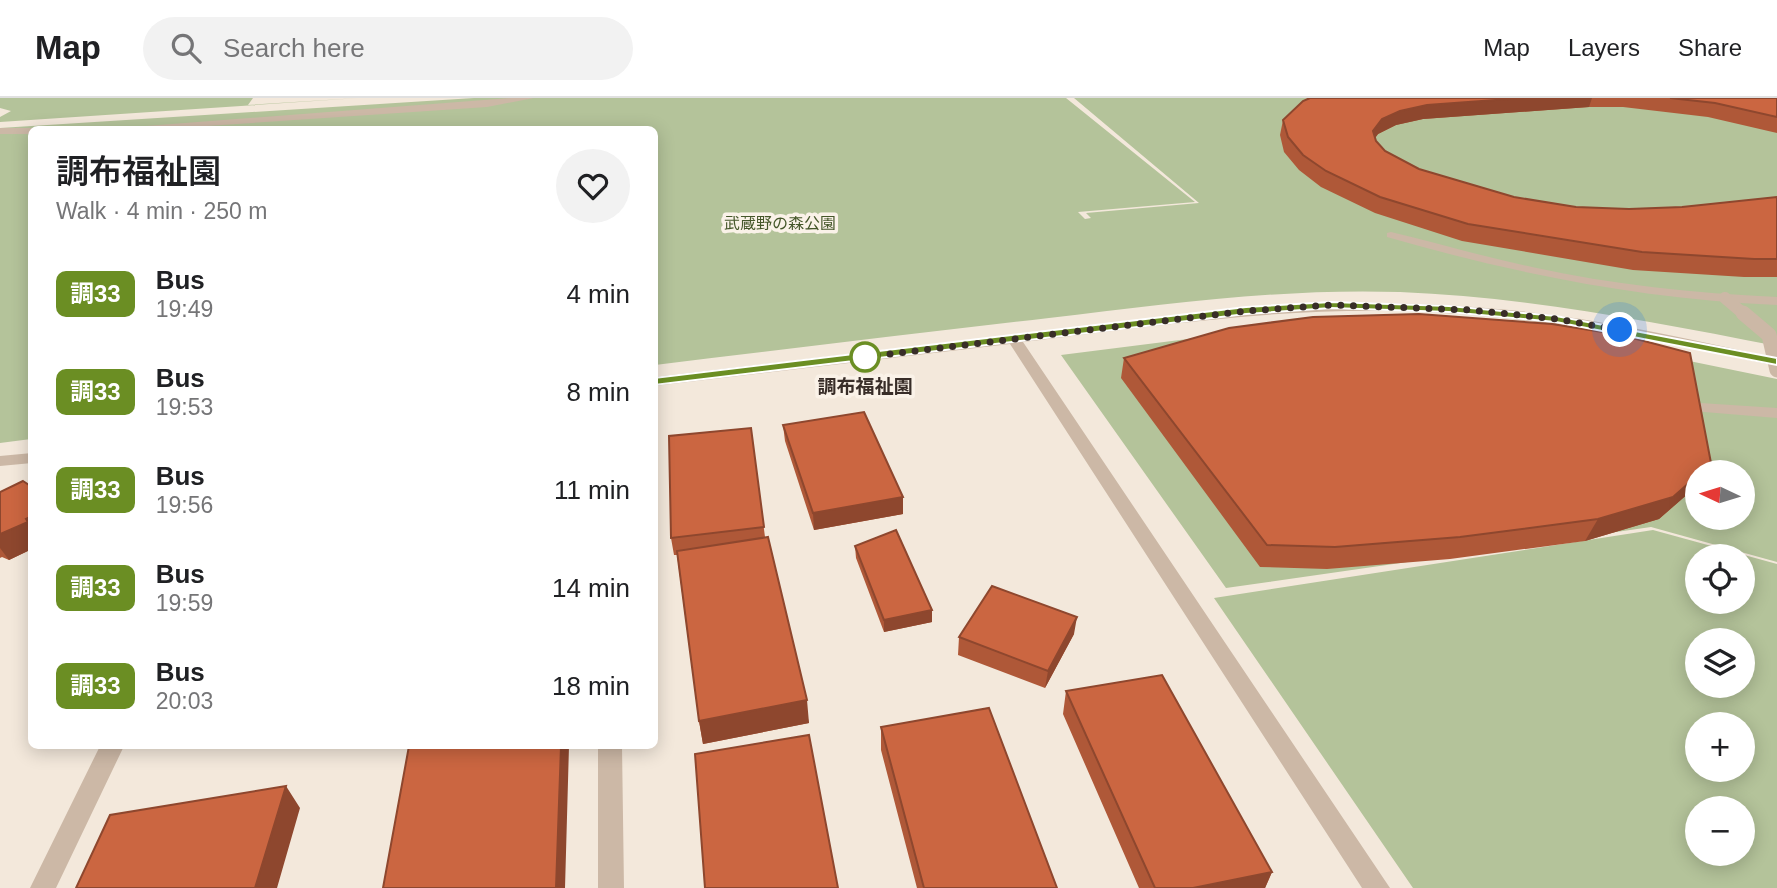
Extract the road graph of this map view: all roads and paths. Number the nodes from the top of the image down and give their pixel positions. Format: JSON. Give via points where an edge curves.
{"nodes":[{"id":1,"x":530,"y":98,"type":"edge"},
{"id":2,"x":158,"y":126,"type":"edge"},
{"id":3,"x":0,"y":131,"type":"edge"},
{"id":4,"x":28,"y":131,"type":"edge"},
{"id":5,"x":1391,"y":235,"type":"dead end"},
{"id":6,"x":1725,"y":298,"type":"junction"},
{"id":7,"x":1777,"y":300,"type":"edge"},
{"id":8,"x":1014,"y":339,"type":"junction"},
{"id":9,"x":1777,"y":362,"type":"edge"},
{"id":10,"x":1777,"y":370,"type":"edge"},
{"id":11,"x":658,"y":382,"type":"edge"},
{"id":12,"x":1685,"y":407,"type":"edge"},
{"id":13,"x":1777,"y":413,"type":"edge"},
{"id":14,"x":28,"y":458,"type":"edge"},
{"id":15,"x":0,"y":461,"type":"edge"},
{"id":16,"x":110,"y":749,"type":"edge"},
{"id":17,"x":610,"y":749,"type":"edge"},
{"id":18,"x":43,"y":888,"type":"edge"},
{"id":19,"x":611,"y":888,"type":"edge"},
{"id":20,"x":1377,"y":888,"type":"edge"}],
"edges":[{"from":1,"to":2,"type":"street"},
{"from":3,"to":4,"type":"street"},
{"from":5,"to":6,"type":"street","via":[[1474,260],[1575,281]]},
{"from":6,"to":7,"type":"street"},
{"from":6,"to":10,"type":"street","bridge":true,"via":[[1769,335]]},
{"from":8,"to":9,"type":"street","via":[[1246,311],[1404,306],[1556,319]]},
{"from":8,"to":11,"type":"street"},
{"from":8,"to":20,"type":"street"},
{"from":12,"to":13,"type":"street"},
{"from":14,"to":15,"type":"street"},
{"from":16,"to":18,"type":"street"},
{"from":17,"to":19,"type":"street"}]}
